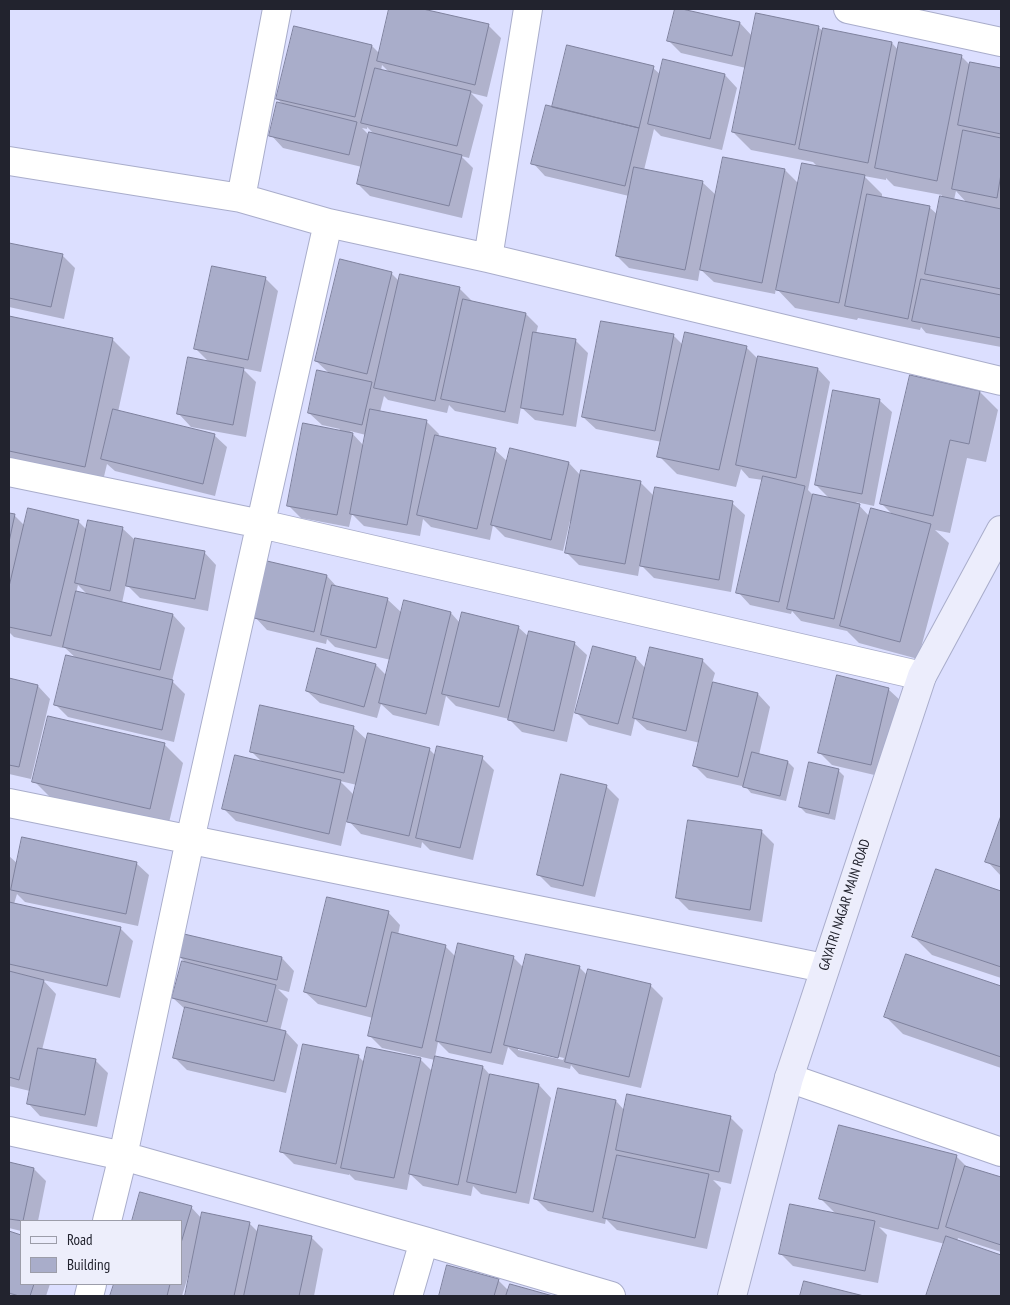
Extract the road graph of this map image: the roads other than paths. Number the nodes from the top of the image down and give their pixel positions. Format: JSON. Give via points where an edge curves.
{"nodes":[{"id":1,"x":277,"y":9,"type":"edge"},
{"id":2,"x":528,"y":9,"type":"edge"},
{"id":3,"x":848,"y":9,"type":"edge"},
{"id":4,"x":1001,"y":42,"type":"edge"},
{"id":5,"x":9,"y":161,"type":"edge"},
{"id":6,"x":241,"y":198,"type":"junction"},
{"id":7,"x":328,"y":223,"type":"junction"},
{"id":8,"x":488,"y":258,"type":"junction"},
{"id":9,"x":1001,"y":381,"type":"edge"},
{"id":10,"x":9,"y":472,"type":"edge"},
{"id":11,"x":261,"y":524,"type":"junction"},
{"id":12,"x":1001,"y":530,"type":"edge"},
{"id":13,"x":922,"y":676,"type":"junction"},
{"id":14,"x":9,"y":803,"type":"edge"},
{"id":15,"x":190,"y":840,"type":"junction"},
{"id":16,"x":824,"y":968,"type":"junction"},
{"id":17,"x":789,"y":1078,"type":"junction"},
{"id":18,"x":9,"y":1131,"type":"edge"},
{"id":19,"x":1001,"y":1152,"type":"edge"},
{"id":20,"x":123,"y":1156,"type":"junction"},
{"id":21,"x":107,"y":1220,"type":"edge"},
{"id":22,"x":424,"y":1241,"type":"junction"},
{"id":23,"x":408,"y":1296,"type":"edge"},
{"id":24,"x":611,"y":1296,"type":"edge"},
{"id":25,"x":732,"y":1296,"type":"edge"}],
"edges":[{"from":1,"to":6,"type":"street"},
{"from":2,"to":8,"type":"street"},
{"from":3,"to":4,"type":"street"},
{"from":5,"to":6,"type":"street"},
{"from":6,"to":7,"type":"street"},
{"from":7,"to":8,"type":"street"},
{"from":7,"to":11,"type":"street"},
{"from":8,"to":9,"type":"street"},
{"from":10,"to":11,"type":"street"},
{"from":11,"to":13,"type":"street"},
{"from":11,"to":15,"type":"street"},
{"from":12,"to":13,"type":"street","name":"GAYATRI NAGAR MAIN ROAD"},
{"from":13,"to":16,"type":"street","name":"GAYATRI NAGAR MAIN ROAD"},
{"from":14,"to":15,"type":"street"},
{"from":15,"to":16,"type":"street"},
{"from":15,"to":20,"type":"street"},
{"from":16,"to":17,"type":"street","name":"GAYATRI NAGAR MAIN ROAD"},
{"from":17,"to":19,"type":"street"},
{"from":17,"to":25,"type":"street","name":"GAYATRI NAGAR MAIN ROAD"},
{"from":18,"to":20,"type":"street"},
{"from":20,"to":21,"type":"street"},
{"from":20,"to":22,"type":"street"},
{"from":22,"to":23,"type":"street"},
{"from":22,"to":24,"type":"street"}]}
